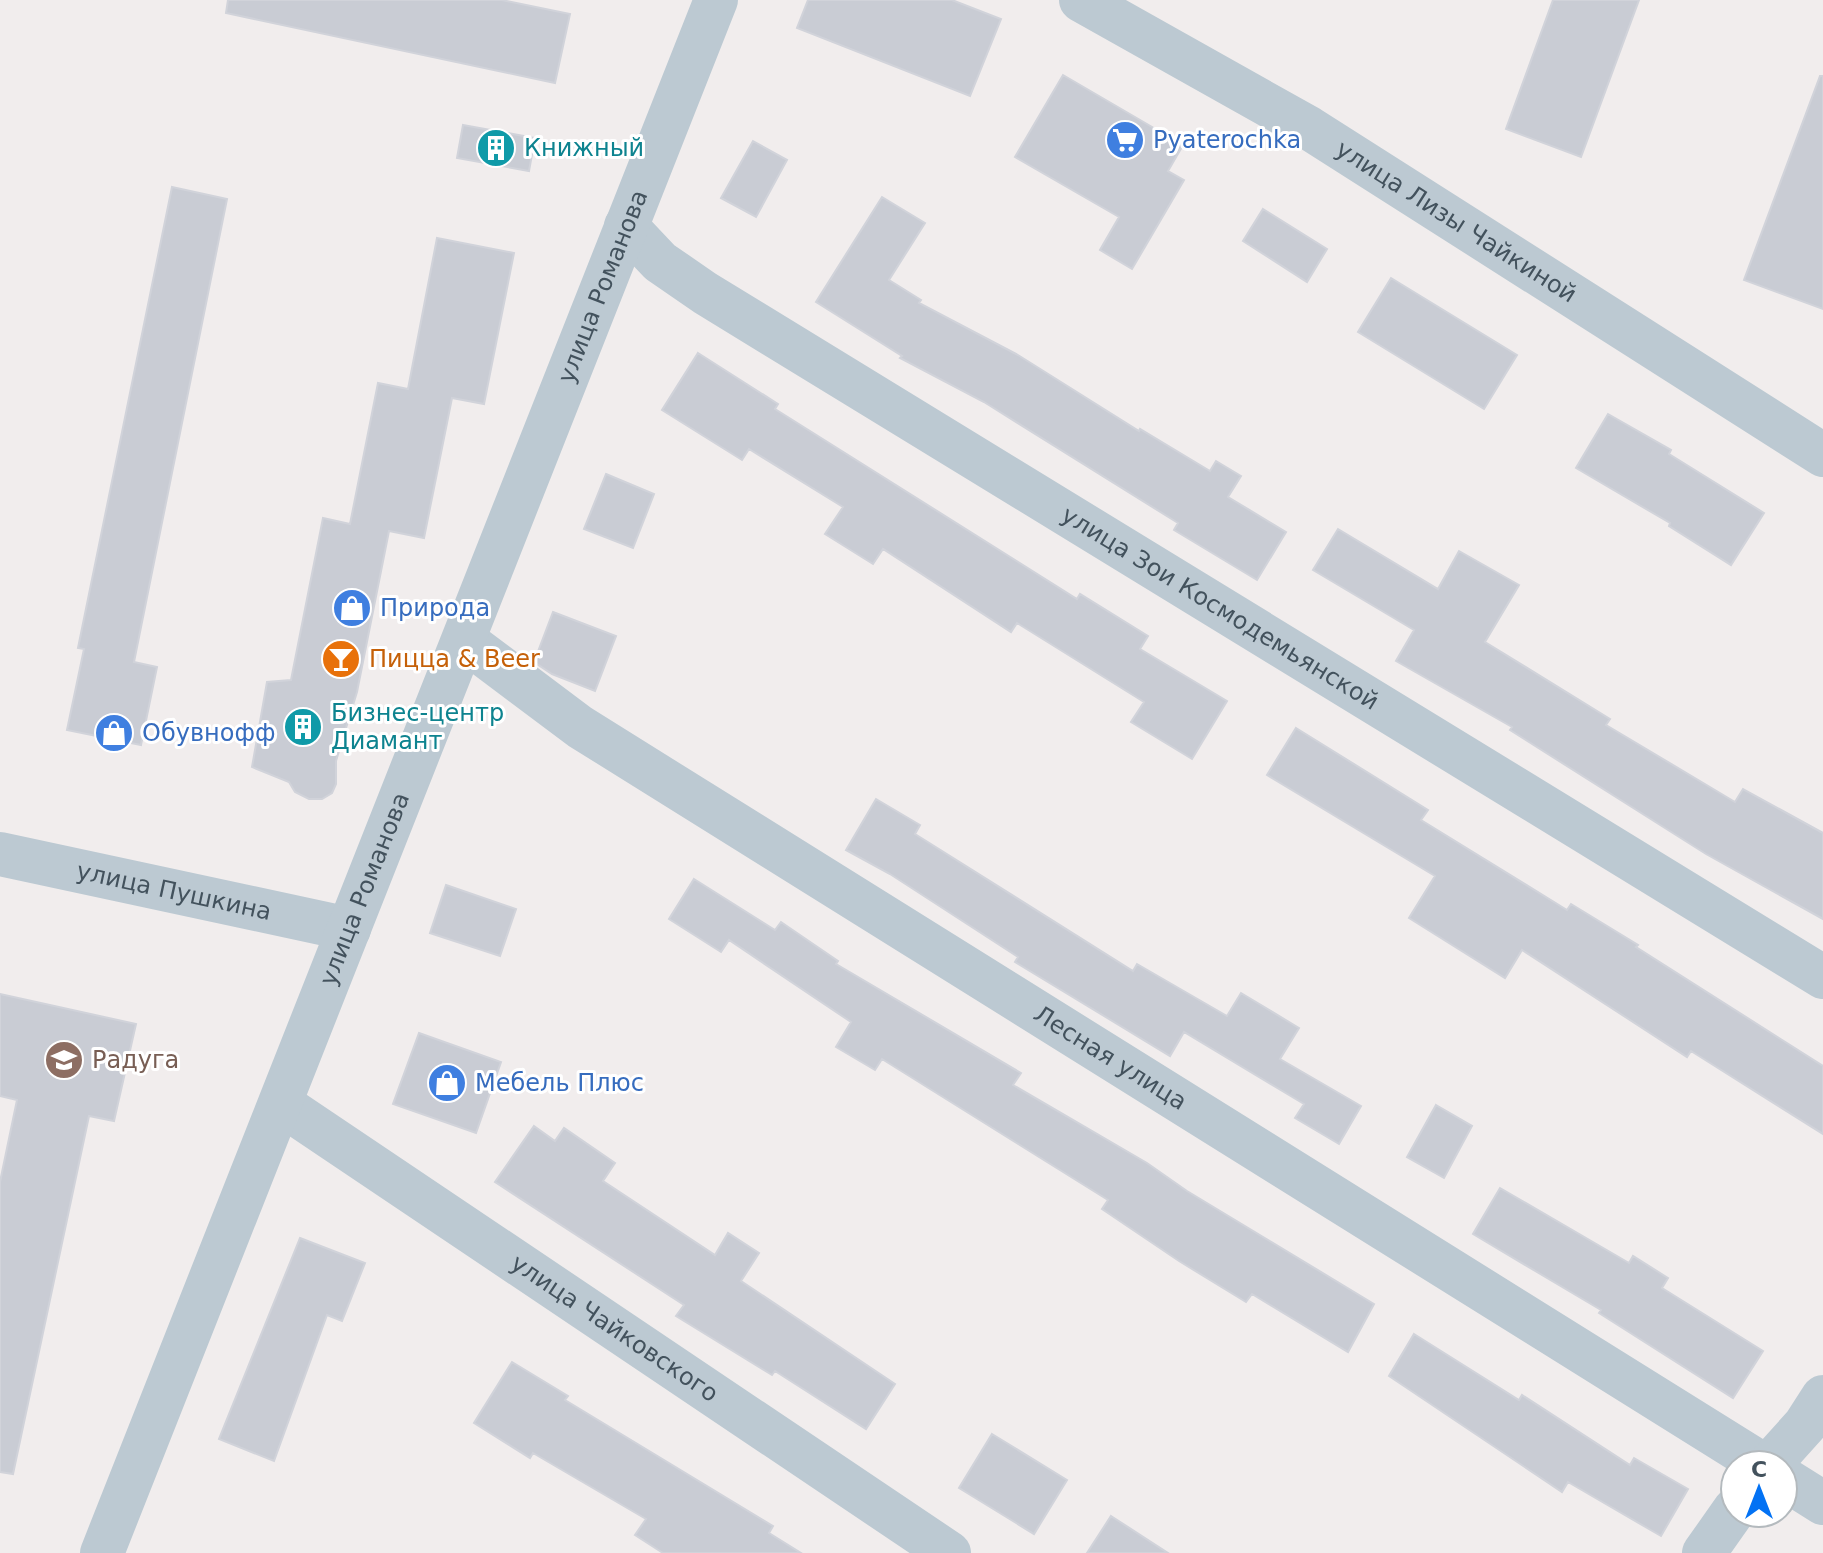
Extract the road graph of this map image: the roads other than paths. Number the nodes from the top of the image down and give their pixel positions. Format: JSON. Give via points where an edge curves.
{"nodes":[{"id":1,"x":716,"y":0,"type":"edge"},
{"id":2,"x":1081,"y":0,"type":"edge"},
{"id":3,"x":626,"y":226,"type":"junction"},
{"id":4,"x":1823,"y":455,"type":"edge"},
{"id":5,"x":464,"y":640,"type":"junction"},
{"id":6,"x":0,"y":854,"type":"edge"},
{"id":7,"x":349,"y":929,"type":"junction"},
{"id":8,"x":1823,"y":977,"type":"edge"},
{"id":9,"x":281,"y":1104,"type":"junction"},
{"id":10,"x":1823,"y":1397,"type":"edge"},
{"id":11,"x":1737,"y":1449,"type":"edge"},
{"id":12,"x":1783,"y":1449,"type":"edge"},
{"id":13,"x":1799,"y":1488,"type":"edge"},
{"id":14,"x":1823,"y":1503,"type":"edge"},
{"id":15,"x":1721,"y":1529,"type":"edge"},
{"id":16,"x":102,"y":1553,"type":"edge"},
{"id":17,"x":949,"y":1553,"type":"edge"},
{"id":18,"x":1704,"y":1553,"type":"edge"}],
"edges":[{"from":1,"to":3,"type":"street","name":"улица Романова"},
{"from":2,"to":4,"type":"street","name":"улица Лизы Чайкиной","via":[[1309,128]]},
{"from":3,"to":5,"type":"street","name":"улица Романова"},
{"from":3,"to":8,"type":"street","name":"улица Зои Космодемьянской","via":[[660,262],[705,293]]},
{"from":5,"to":7,"type":"street","name":"улица Романова"},
{"from":5,"to":11,"type":"street","name":"Лесная улица","via":[[580,727]]},
{"from":6,"to":7,"type":"street","name":"улица Пушкина"},
{"from":7,"to":9,"type":"street","name":"улица Романова"},
{"from":9,"to":16,"type":"street","name":"улица Романова"},
{"from":9,"to":17,"type":"street","name":"улица Чайковского"},
{"from":10,"to":12,"type":"street"},
{"from":13,"to":14,"type":"street"},
{"from":15,"to":18,"type":"street"}]}
